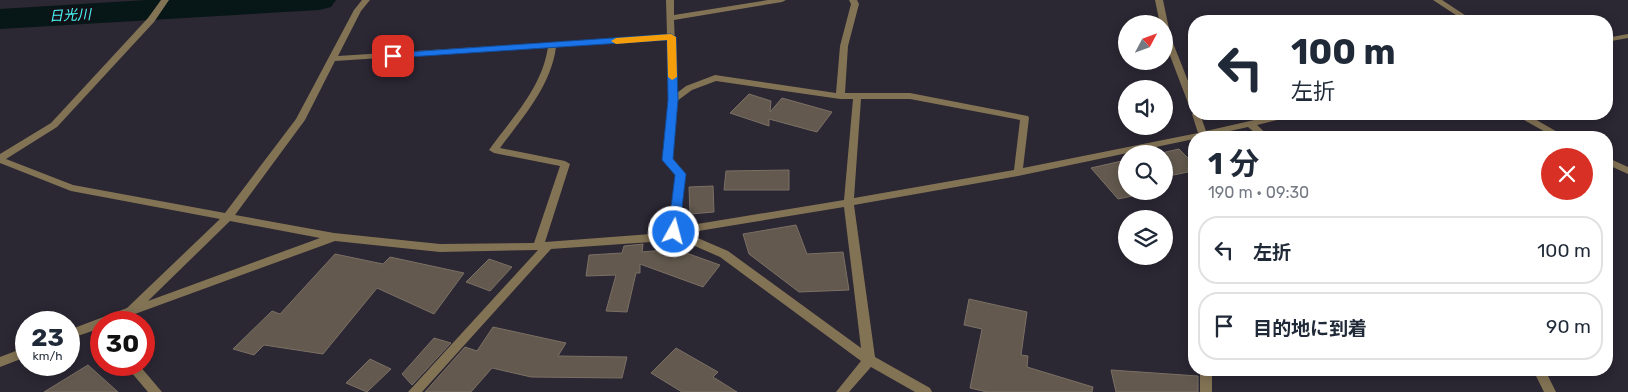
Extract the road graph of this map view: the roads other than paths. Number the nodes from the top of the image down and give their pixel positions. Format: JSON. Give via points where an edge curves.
{"nodes":[{"id":1,"x":165,"y":0,"type":"edge"},
{"id":2,"x":366,"y":0,"type":"edge"},
{"id":3,"x":670,"y":0,"type":"edge"},
{"id":4,"x":782,"y":0,"type":"edge"},
{"id":5,"x":853,"y":0,"type":"edge"},
{"id":6,"x":1159,"y":0,"type":"edge"},
{"id":7,"x":1437,"y":0,"type":"edge"},
{"id":8,"x":1162,"y":15,"type":"edge"},
{"id":9,"x":1461,"y":15,"type":"edge"},
{"id":10,"x":670,"y":18,"type":"junction"},
{"id":11,"x":1628,"y":36,"type":"edge"},
{"id":12,"x":671,"y":37,"type":"junction"},
{"id":13,"x":1613,"y":39,"type":"edge"},
{"id":14,"x":552,"y":46,"type":"junction"},
{"id":15,"x":1173,"y":56,"type":"edge"},
{"id":16,"x":333,"y":59,"type":"junction"},
{"id":17,"x":1188,"y":93,"type":"edge"},
{"id":18,"x":840,"y":96,"type":"junction"},
{"id":19,"x":857,"y":97,"type":"junction"},
{"id":20,"x":673,"y":100,"type":"junction"},
{"id":21,"x":1266,"y":120,"type":"edge"},
{"id":22,"x":1531,"y":120,"type":"edge"},
{"id":23,"x":1250,"y":124,"type":"junction"},
{"id":24,"x":1223,"y":131,"type":"edge"},
{"id":25,"x":1258,"y":131,"type":"edge"},
{"id":26,"x":1551,"y":131,"type":"edge"},
{"id":27,"x":1188,"y":139,"type":"edge"},
{"id":28,"x":0,"y":159,"type":"edge"},
{"id":29,"x":1613,"y":164,"type":"edge"},
{"id":30,"x":1628,"y":171,"type":"edge"},
{"id":31,"x":1018,"y":173,"type":"junction"},
{"id":32,"x":849,"y":203,"type":"junction"},
{"id":33,"x":227,"y":218,"type":"junction"},
{"id":34,"x":674,"y":232,"type":"junction"},
{"id":35,"x":334,"y":238,"type":"junction"},
{"id":36,"x":543,"y":246,"type":"junction"},
{"id":37,"x":130,"y":311,"type":"edge"},
{"id":38,"x":133,"y":311,"type":"edge"},
{"id":39,"x":15,"y":356,"type":"edge"},
{"id":40,"x":869,"y":360,"type":"junction"},
{"id":41,"x":0,"y":362,"type":"edge"},
{"id":42,"x":141,"y":376,"type":"edge"},
{"id":43,"x":1206,"y":376,"type":"edge"},
{"id":44,"x":1542,"y":376,"type":"edge"},
{"id":45,"x":156,"y":392,"type":"edge"},
{"id":46,"x":414,"y":392,"type":"edge"},
{"id":47,"x":842,"y":392,"type":"edge"},
{"id":48,"x":926,"y":392,"type":"edge"},
{"id":49,"x":1206,"y":392,"type":"edge"},
{"id":50,"x":1550,"y":392,"type":"edge"}],
"edges":[{"from":1,"to":28,"type":"street","via":[[151,20],[54,125]]},
{"from":2,"to":16,"type":"street"},
{"from":3,"to":10,"type":"street"},
{"from":4,"to":10,"type":"street"},
{"from":5,"to":18,"type":"street","via":[[855,4],[844,46]]},
{"from":6,"to":8,"type":"street"},
{"from":7,"to":9,"type":"street"},
{"from":10,"to":12,"type":"street"},
{"from":11,"to":13,"type":"street"},
{"from":12,"to":14,"type":"street"},
{"from":12,"to":20,"type":"street"},
{"from":14,"to":16,"type":"street"},
{"from":14,"to":36,"type":"street","via":[[552,57],[536,90],[494,150],[565,164]]},
{"from":15,"to":17,"type":"street"},
{"from":16,"to":33,"type":"street","via":[[300,120]]},
{"from":18,"to":19,"type":"street"},
{"from":18,"to":20,"type":"street","via":[[715,78],[689,88]]},
{"from":19,"to":31,"type":"street","via":[[910,96],[1025,118]]},
{"from":19,"to":32,"type":"street"},
{"from":20,"to":34,"type":"street","via":[[668,160],[681,174]]},
{"from":21,"to":23,"type":"street"},
{"from":22,"to":26,"type":"street"},
{"from":23,"to":24,"type":"street"},
{"from":23,"to":25,"type":"street"},
{"from":27,"to":31,"type":"street"},
{"from":28,"to":33,"type":"street","via":[[71,188]]},
{"from":29,"to":30,"type":"street"},
{"from":31,"to":32,"type":"street"},
{"from":32,"to":34,"type":"street"},
{"from":32,"to":40,"type":"street"},
{"from":33,"to":35,"type":"street"},
{"from":33,"to":37,"type":"street"},
{"from":34,"to":36,"type":"street","via":[[651,238]]},
{"from":34,"to":40,"type":"street","via":[[724,254]]},
{"from":35,"to":36,"type":"street","via":[[440,248]]},
{"from":35,"to":38,"type":"street"},
{"from":36,"to":46,"type":"street"},
{"from":39,"to":41,"type":"street"},
{"from":40,"to":47,"type":"street"},
{"from":40,"to":48,"type":"street"},
{"from":42,"to":45,"type":"street"},
{"from":43,"to":49,"type":"street"},
{"from":44,"to":50,"type":"street"}]}
